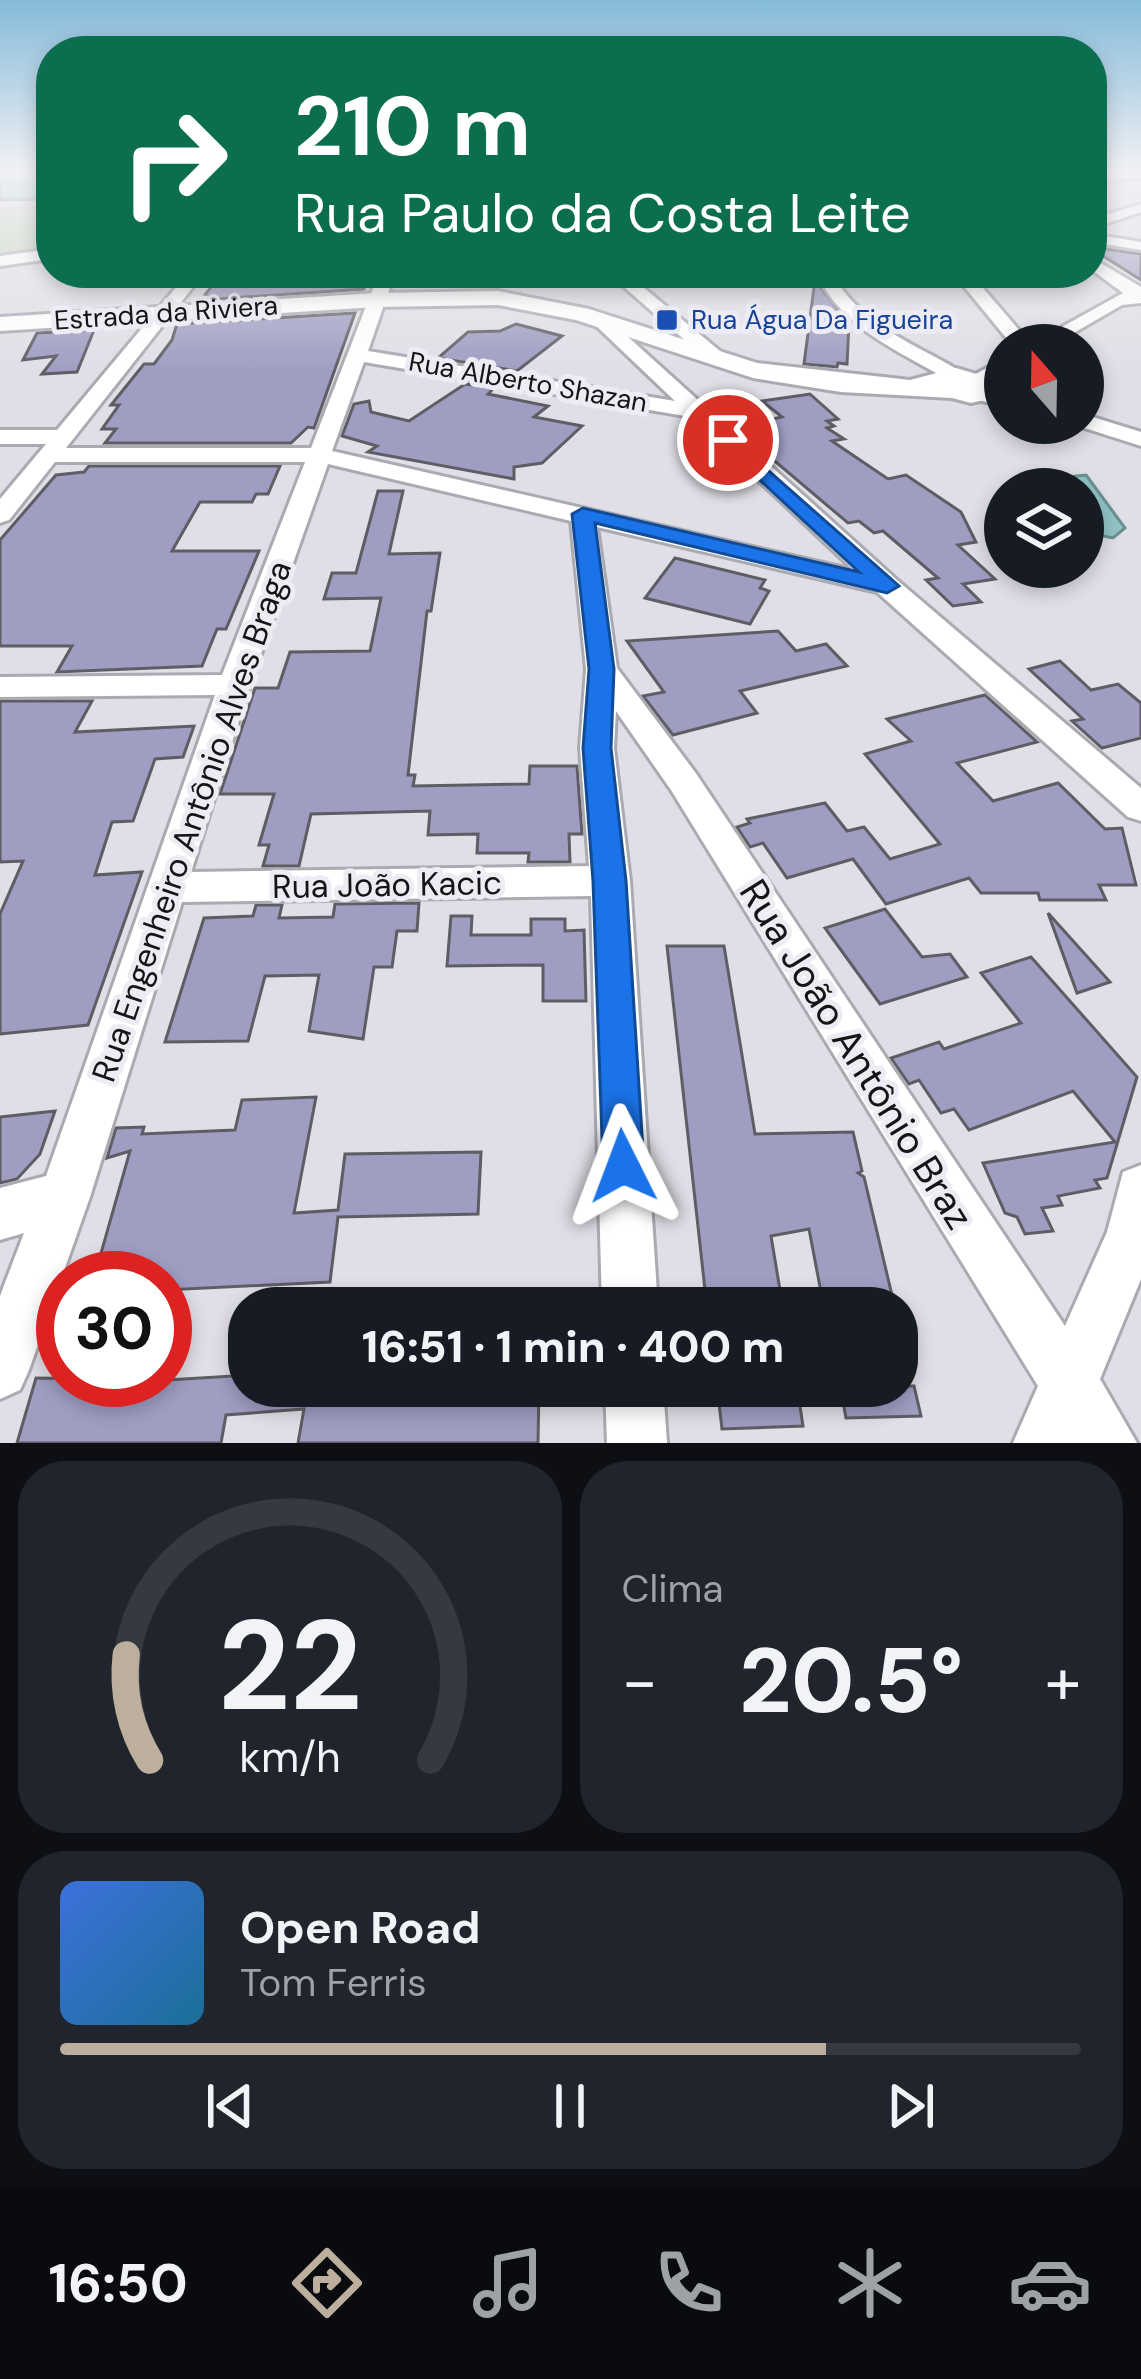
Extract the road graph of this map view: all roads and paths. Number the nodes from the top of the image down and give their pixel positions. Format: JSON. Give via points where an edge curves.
{"nodes":[{"id":1,"x":1107,"y":240,"type":"edge"},
{"id":2,"x":1141,"y":246,"type":"edge"},
{"id":3,"x":36,"y":256,"type":"edge"},
{"id":4,"x":0,"y":261,"type":"edge"},
{"id":5,"x":1107,"y":273,"type":"edge"},
{"id":6,"x":183,"y":288,"type":"edge"},
{"id":7,"x":381,"y":288,"type":"edge"},
{"id":8,"x":636,"y":288,"type":"edge"},
{"id":9,"x":832,"y":288,"type":"edge"},
{"id":10,"x":974,"y":288,"type":"edge"},
{"id":11,"x":1138,"y":294,"type":"edge"},
{"id":12,"x":650,"y":298,"type":"junction"},
{"id":13,"x":376,"y":300,"type":"junction"},
{"id":14,"x":161,"y":312,"type":"junction"},
{"id":15,"x":591,"y":318,"type":"junction"},
{"id":16,"x":0,"y":324,"type":"edge"},
{"id":17,"x":1004,"y":324,"type":"edge"},
{"id":18,"x":1080,"y":324,"type":"edge"},
{"id":19,"x":359,"y":355,"type":"junction"},
{"id":20,"x":719,"y":360,"type":"junction"},
{"id":21,"x":753,"y":370,"type":"junction"},
{"id":22,"x":666,"y":383,"type":"junction"},
{"id":23,"x":964,"y":384,"type":"edge"},
{"id":24,"x":1104,"y":409,"type":"edge"},
{"id":25,"x":696,"y":411,"type":"junction"},
{"id":26,"x":1141,"y":415,"type":"edge"},
{"id":27,"x":1104,"y":427,"type":"edge"},
{"id":28,"x":0,"y":437,"type":"edge"},
{"id":29,"x":1141,"y":439,"type":"edge"},
{"id":30,"x":54,"y":446,"type":"junction"},
{"id":31,"x":319,"y":455,"type":"junction"},
{"id":32,"x":583,"y":514,"type":"junction"},
{"id":33,"x":0,"y":515,"type":"edge"},
{"id":34,"x":887,"y":586,"type":"junction"},
{"id":35,"x":602,"y":669,"type":"junction"},
{"id":36,"x":234,"y":685,"type":"junction"},
{"id":37,"x":0,"y":687,"type":"edge"},
{"id":38,"x":1141,"y":808,"type":"edge"},
{"id":39,"x":610,"y":881,"type":"junction"},
{"id":40,"x":165,"y":887,"type":"junction"},
{"id":41,"x":1141,"y":1190,"type":"edge"},
{"id":42,"x":64,"y":1198,"type":"junction"},
{"id":43,"x":0,"y":1214,"type":"edge"},
{"id":44,"x":629,"y":1287,"type":"edge"},
{"id":45,"x":0,"y":1370,"type":"edge"},
{"id":46,"x":1070,"y":1389,"type":"junction"},
{"id":47,"x":635,"y":1407,"type":"edge"},
{"id":48,"x":637,"y":1443,"type":"edge"},
{"id":49,"x":1043,"y":1443,"type":"edge"},
{"id":50,"x":1107,"y":1443,"type":"edge"}],
"edges":[{"from":1,"to":2,"type":"street"},
{"from":3,"to":4,"type":"street"},
{"from":5,"to":11,"type":"street"},
{"from":6,"to":14,"type":"street"},
{"from":7,"to":13,"type":"street","name":"Rua Engenheiro Antônio Alves Braga"},
{"from":8,"to":12,"type":"street"},
{"from":9,"to":23,"type":"street","via":[[859,320]]},
{"from":10,"to":17,"type":"street"},
{"from":11,"to":18,"type":"street"},
{"from":12,"to":15,"type":"street","via":[[608,303]]},
{"from":12,"to":20,"type":"street"},
{"from":13,"to":14,"type":"street","name":"Estrada da Riviera"},
{"from":13,"to":15,"type":"street","name":"Estrada da Riviera","via":[[498,298]]},
{"from":13,"to":19,"type":"street","name":"Rua Engenheiro Antônio Alves Braga"},
{"from":14,"to":16,"type":"street","name":"Estrada da Riviera"},
{"from":14,"to":30,"type":"street"},
{"from":15,"to":20,"type":"street","name":"Estrada da Riviera"},
{"from":15,"to":22,"type":"street"},
{"from":19,"to":25,"type":"street","name":"Rua Alberto Shazan"},
{"from":19,"to":31,"type":"street","name":"Rua Engenheiro Antônio Alves Braga"},
{"from":20,"to":21,"type":"street","name":"Estrada da Riviera"},
{"from":21,"to":22,"type":"street","name":"Estrada da Riviera"},
{"from":21,"to":23,"type":"street","name":"Estrada da Riviera","via":[[901,389]]},
{"from":22,"to":25,"type":"street"},
{"from":24,"to":26,"type":"street"},
{"from":25,"to":34,"type":"street"},
{"from":27,"to":29,"type":"street"},
{"from":28,"to":30,"type":"street"},
{"from":30,"to":31,"type":"street"},
{"from":30,"to":33,"type":"street"},
{"from":31,"to":32,"type":"street"},
{"from":31,"to":36,"type":"street","name":"Rua Engenheiro Antônio Alves Braga"},
{"from":32,"to":34,"type":"street"},
{"from":32,"to":35,"type":"street"},
{"from":34,"to":38,"type":"street"},
{"from":35,"to":39,"type":"street","via":[[597,748]]},
{"from":35,"to":46,"type":"street","name":"Rua João Antônio Braz","via":[[683,781]]},
{"from":36,"to":37,"type":"street"},
{"from":36,"to":40,"type":"street","name":"Rua Engenheiro Antônio Alves Braga"},
{"from":39,"to":40,"type":"street","name":"Rua João Kacic"},
{"from":39,"to":44,"type":"street"},
{"from":40,"to":42,"type":"street","name":"Rua Engenheiro Antônio Alves Braga"},
{"from":41,"to":46,"type":"street","via":[[1133,1234]]},
{"from":42,"to":43,"type":"street"},
{"from":42,"to":45,"type":"street","name":"Rua Engenheiro Antônio Alves Braga"},
{"from":46,"to":49,"type":"street"},
{"from":46,"to":50,"type":"street","name":"Rua João Antônio Braz"},
{"from":47,"to":48,"type":"street"}]}
